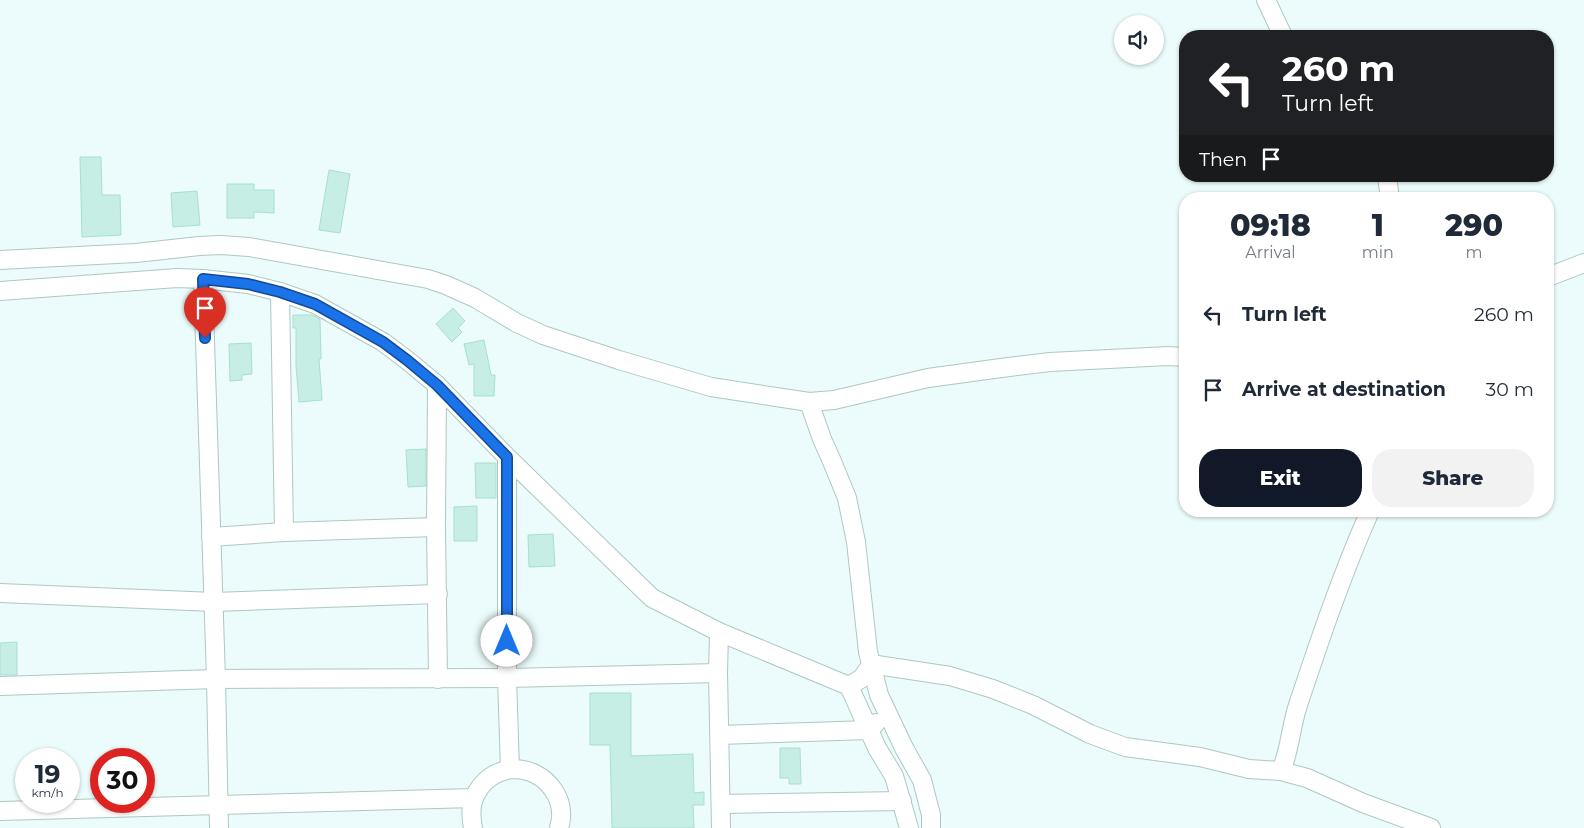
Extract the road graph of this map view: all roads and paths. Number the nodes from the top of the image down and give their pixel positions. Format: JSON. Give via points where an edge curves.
{"nodes":[{"id":1,"x":1266,"y":0,"type":"edge"},
{"id":2,"x":1279,"y":30,"type":"edge"},
{"id":3,"x":0,"y":260,"type":"edge"},
{"id":4,"x":1584,"y":263,"type":"edge"},
{"id":5,"x":1554,"y":275,"type":"edge"},
{"id":6,"x":203,"y":279,"type":"junction"},
{"id":7,"x":0,"y":290,"type":"edge"},
{"id":8,"x":280,"y":292,"type":"junction"},
{"id":9,"x":1179,"y":357,"type":"edge"},
{"id":10,"x":437,"y":385,"type":"junction"},
{"id":11,"x":809,"y":402,"type":"junction"},
{"id":12,"x":507,"y":457,"type":"junction"},
{"id":13,"x":1367,"y":517,"type":"edge"},
{"id":14,"x":436,"y":527,"type":"junction"},
{"id":15,"x":284,"y":532,"type":"junction"},
{"id":16,"x":211,"y":537,"type":"junction"},
{"id":17,"x":0,"y":593,"type":"edge"},
{"id":18,"x":438,"y":594,"type":"junction"},
{"id":19,"x":214,"y":602,"type":"junction"},
{"id":20,"x":719,"y":632,"type":"junction"},
{"id":21,"x":871,"y":666,"type":"junction"},
{"id":22,"x":718,"y":673,"type":"junction"},
{"id":23,"x":438,"y":678,"type":"junction"},
{"id":24,"x":507,"y":678,"type":"junction"},
{"id":25,"x":216,"y":679,"type":"junction"},
{"id":26,"x":0,"y":686,"type":"edge"},
{"id":27,"x":849,"y":686,"type":"junction"},
{"id":28,"x":885,"y":711,"type":"junction"},
{"id":29,"x":870,"y":730,"type":"junction"},
{"id":30,"x":720,"y":735,"type":"junction"},
{"id":31,"x":510,"y":769,"type":"junction"},
{"id":32,"x":1281,"y":771,"type":"junction"},
{"id":33,"x":474,"y":798,"type":"junction"},
{"id":34,"x":902,"y":801,"type":"junction"},
{"id":35,"x":721,"y":804,"type":"junction"},
{"id":36,"x":218,"y":805,"type":"junction"},
{"id":37,"x":0,"y":811,"type":"edge"},
{"id":38,"x":219,"y":828,"type":"edge"},
{"id":39,"x":473,"y":828,"type":"edge"},
{"id":40,"x":560,"y":828,"type":"edge"},
{"id":41,"x":721,"y":828,"type":"edge"},
{"id":42,"x":909,"y":828,"type":"edge"},
{"id":43,"x":931,"y":828,"type":"edge"},
{"id":44,"x":1431,"y":828,"type":"edge"}],
"edges":[{"from":1,"to":2,"type":"street"},
{"from":3,"to":11,"type":"street","via":[[213,246],[249,247],[284,253],[428,279],[475,298],[543,335],[610,357],[711,387]]},
{"from":4,"to":5,"type":"street"},
{"from":6,"to":7,"type":"street"},
{"from":6,"to":8,"type":"street","via":[[248,284]]},
{"from":6,"to":16,"type":"street"},
{"from":8,"to":10,"type":"street","via":[[315,304],[383,342]]},
{"from":8,"to":15,"type":"street"},
{"from":9,"to":11,"type":"street","via":[[1050,362],[928,378],[834,400]]},
{"from":10,"to":12,"type":"street"},
{"from":10,"to":14,"type":"street"},
{"from":11,"to":21,"type":"street","via":[[846,498],[856,542]]},
{"from":12,"to":20,"type":"street","via":[[652,598]]},
{"from":12,"to":24,"type":"street"},
{"from":13,"to":32,"type":"street","via":[[1342,578],[1297,707]]},
{"from":14,"to":15,"type":"street"},
{"from":14,"to":18,"type":"street"},
{"from":15,"to":16,"type":"street"},
{"from":16,"to":19,"type":"street"},
{"from":17,"to":19,"type":"street"},
{"from":18,"to":19,"type":"street"},
{"from":18,"to":23,"type":"street"},
{"from":19,"to":25,"type":"street"},
{"from":20,"to":22,"type":"street"},
{"from":20,"to":27,"type":"street"},
{"from":21,"to":27,"type":"street","via":[[862,678]]},
{"from":21,"to":28,"type":"street"},
{"from":21,"to":32,"type":"street","via":[[950,676],[1033,705],[1090,734],[1125,747]]},
{"from":22,"to":24,"type":"street"},
{"from":22,"to":30,"type":"street"},
{"from":23,"to":24,"type":"street"},
{"from":23,"to":25,"type":"street"},
{"from":24,"to":31,"type":"street"},
{"from":25,"to":26,"type":"street"},
{"from":25,"to":36,"type":"street"},
{"from":27,"to":29,"type":"street"},
{"from":28,"to":29,"type":"street"},
{"from":28,"to":43,"type":"street","via":[[922,780]]},
{"from":29,"to":30,"type":"street"},
{"from":29,"to":34,"type":"street","via":[[894,776]]},
{"from":30,"to":35,"type":"street"},
{"from":31,"to":33,"type":"street","via":[[494,775]]},
{"from":31,"to":40,"type":"street","via":[[536,774],[549,783],[562,812]]},
{"from":32,"to":44,"type":"street","via":[[1307,778]]},
{"from":33,"to":36,"type":"street"},
{"from":33,"to":39,"type":"street"},
{"from":34,"to":35,"type":"street"},
{"from":34,"to":42,"type":"street"},
{"from":35,"to":41,"type":"street"},
{"from":36,"to":37,"type":"street"},
{"from":36,"to":38,"type":"street"}]}
